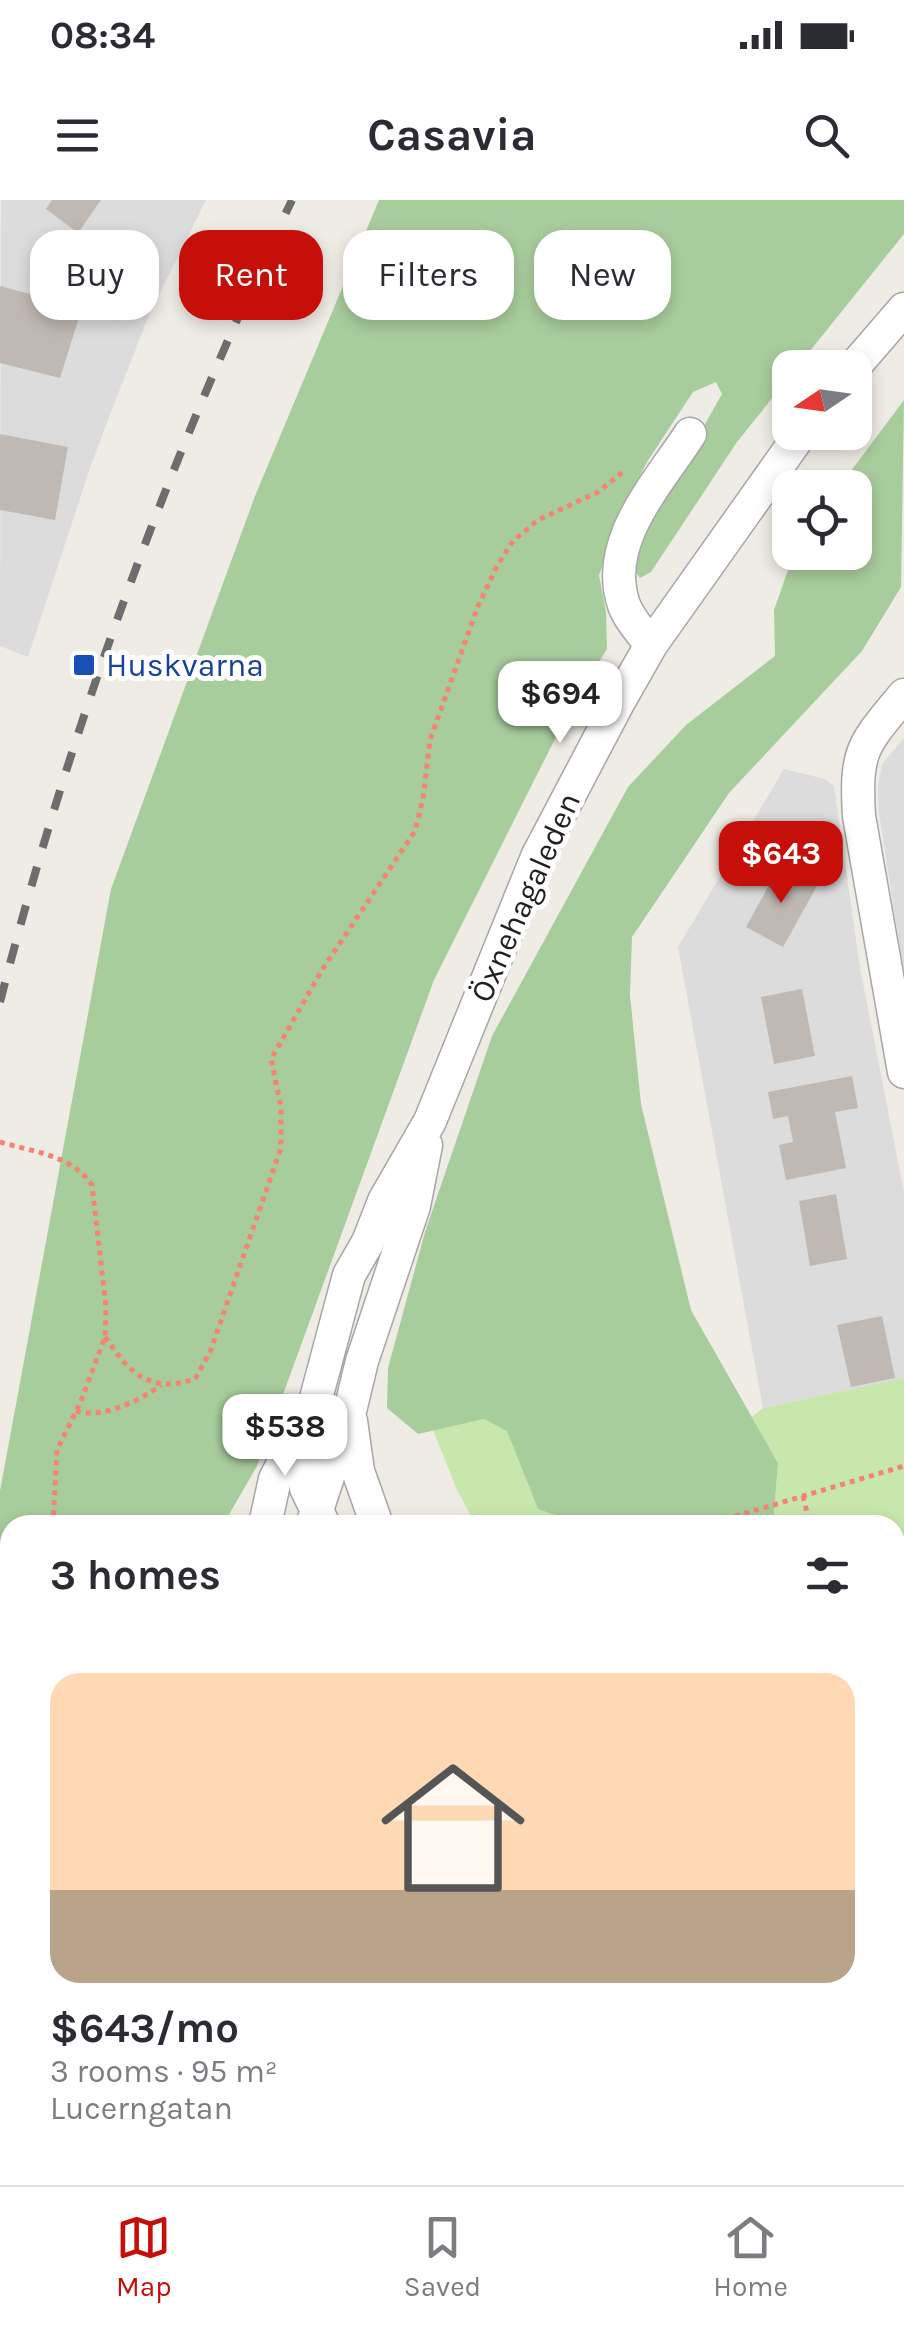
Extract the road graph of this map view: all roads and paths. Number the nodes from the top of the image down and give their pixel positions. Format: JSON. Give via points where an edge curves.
{"nodes":[{"id":1,"x":904,"y":310,"type":"edge"},
{"id":2,"x":869,"y":350,"type":"edge"},
{"id":3,"x":690,"y":434,"type":"dead end"},
{"id":4,"x":789,"y":450,"type":"edge"},
{"id":5,"x":629,"y":467,"type":"dead end"},
{"id":6,"x":651,"y":645,"type":"junction"},
{"id":7,"x":904,"y":695,"type":"edge"},
{"id":8,"x":904,"y":1072,"type":"edge"},
{"id":9,"x":430,"y":1121,"type":"junction"},
{"id":10,"x":0,"y":1142,"type":"edge"},
{"id":11,"x":105,"y":1337,"type":"junction"},
{"id":12,"x":161,"y":1385,"type":"junction"},
{"id":13,"x":314,"y":1402,"type":"junction"},
{"id":14,"x":76,"y":1410,"type":"junction"},
{"id":15,"x":350,"y":1411,"type":"junction"},
{"id":16,"x":904,"y":1466,"type":"edge"},
{"id":17,"x":803,"y":1496,"type":"junction"},
{"id":18,"x":54,"y":1515,"type":"edge"},
{"id":19,"x":266,"y":1515,"type":"edge"},
{"id":20,"x":278,"y":1515,"type":"edge"},
{"id":21,"x":303,"y":1515,"type":"edge"},
{"id":22,"x":316,"y":1515,"type":"edge"},
{"id":23,"x":319,"y":1515,"type":"edge"},
{"id":24,"x":374,"y":1515,"type":"edge"},
{"id":25,"x":739,"y":1515,"type":"edge"},
{"id":26,"x":808,"y":1515,"type":"edge"}],
"edges":[{"from":1,"to":2,"type":"street"},
{"from":3,"to":6,"type":"street","via":[[625,534],[617,576],[625,609]]},
{"from":4,"to":6,"type":"street","name":"Öxnehagaleden"},
{"from":5,"to":12,"type":"path","via":[[598,492],[538,520],[513,541],[498,566],[430,740],[414,831],[271,1060],[281,1148],[210,1352],[195,1379]]},
{"from":6,"to":9,"type":"street","name":"Öxnehagaleden","via":[[537,857]]},
{"from":7,"to":8,"type":"street","via":[[865,743],[856,776]]},
{"from":9,"to":13,"type":"street","name":"Öxnehagaleden","via":[[349,1275]]},
{"from":9,"to":15,"type":"street","name":"Öxnehagaleden","via":[[414,1206]]},
{"from":10,"to":11,"type":"path","via":[[72,1164],[92,1185]]},
{"from":11,"to":12,"type":"path","via":[[138,1375]]},
{"from":11,"to":14,"type":"path"},
{"from":12,"to":14,"type":"path","via":[[122,1405],[88,1414]]},
{"from":13,"to":19,"type":"street","name":"Öxnehagaleden","via":[[275,1479]]},
{"from":13,"to":22,"type":"street","name":"Öxnehagaleden","via":[[304,1476]]},
{"from":14,"to":18,"type":"path","via":[[57,1450]]},
{"from":15,"to":23,"type":"street","name":"Öxnehagaleden"},
{"from":15,"to":24,"type":"street","via":[[358,1470]]},
{"from":16,"to":17,"type":"path"},
{"from":17,"to":25,"type":"path"},
{"from":17,"to":26,"type":"path"},
{"from":20,"to":21,"type":"street","name":"Öxnehagaleden"}]}
